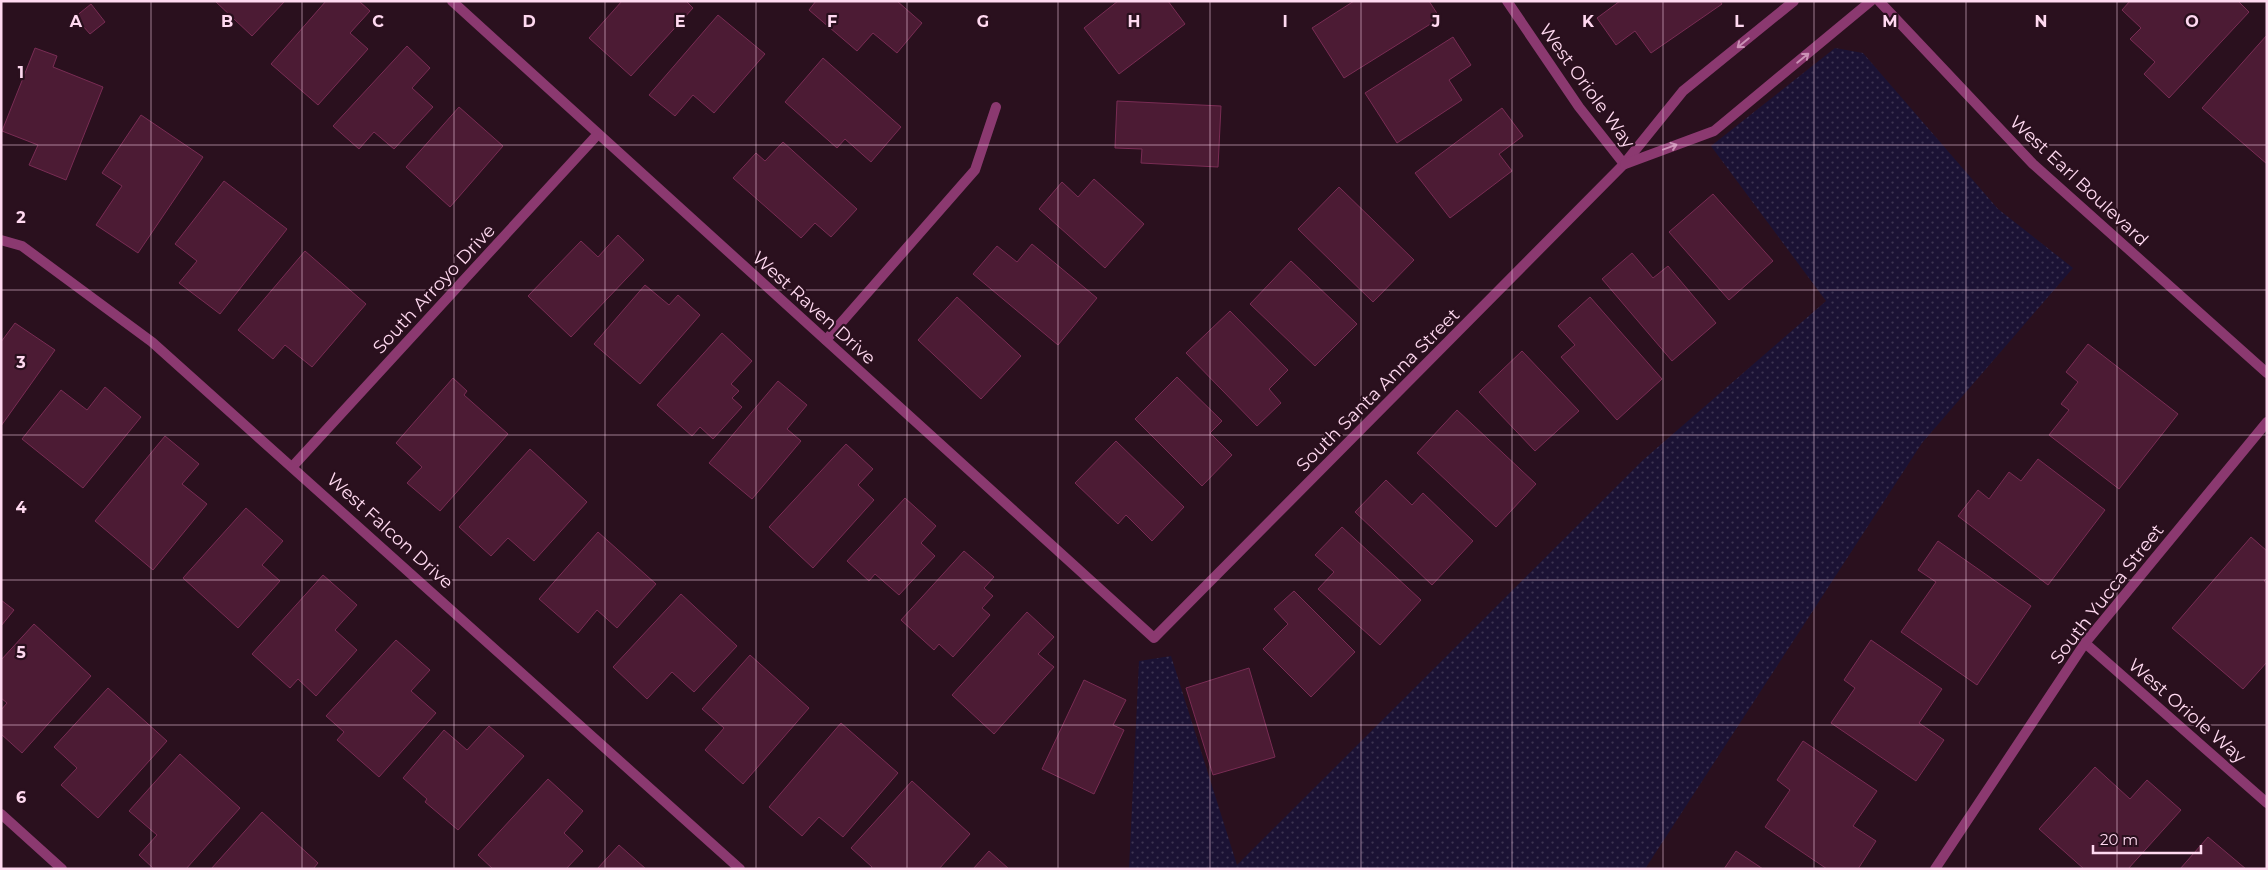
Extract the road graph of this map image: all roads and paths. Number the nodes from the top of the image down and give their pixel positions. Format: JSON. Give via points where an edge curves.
{"nodes":[{"id":1,"x":452,"y":1,"type":"edge"},
{"id":2,"x":1507,"y":1,"type":"edge"},
{"id":3,"x":1794,"y":1,"type":"edge"},
{"id":4,"x":1871,"y":1,"type":"edge"},
{"id":5,"x":1879,"y":1,"type":"edge"},
{"id":6,"x":996,"y":107,"type":"dead end"},
{"id":7,"x":598,"y":134,"type":"junction"},
{"id":8,"x":1624,"y":164,"type":"junction"},
{"id":9,"x":1,"y":240,"type":"edge"},
{"id":10,"x":826,"y":340,"type":"junction"},
{"id":11,"x":2267,"y":374,"type":"edge"},
{"id":12,"x":2267,"y":422,"type":"edge"},
{"id":13,"x":293,"y":466,"type":"junction"},
{"id":14,"x":1154,"y":638,"type":"joint"},
{"id":15,"x":2085,"y":643,"type":"junction"},
{"id":16,"x":2267,"y":803,"type":"edge"},
{"id":17,"x":1,"y":814,"type":"edge"},
{"id":18,"x":62,"y":869,"type":"edge"},
{"id":19,"x":740,"y":869,"type":"edge"},
{"id":20,"x":1936,"y":869,"type":"edge"}],
"edges":[{"from":1,"to":7,"type":"street","name":"West Raven Drive"},
{"from":2,"to":8,"type":"street","name":"West Oriole Way","via":[[1579,107]]},
{"from":3,"to":8,"type":"street","name":"South Santa Anna Street","one_way":true,"via":[[1683,92]]},
{"from":8,"to":4,"type":"street","name":"South Santa Anna Street","one_way":true,"via":[[1714,131]]},
{"from":5,"to":11,"type":"street","name":"West Earl Boulevard","via":[[2033,164]]},
{"from":6,"to":10,"type":"street","via":[[975,170]]},
{"from":7,"to":10,"type":"street","name":"West Raven Drive"},
{"from":7,"to":13,"type":"street","name":"South Arroyo Drive"},
{"from":8,"to":14,"type":"street","name":"South Santa Anna Street"},
{"from":9,"to":13,"type":"street","name":"West Falcon Drive","via":[[22,246],[152,342]]},
{"from":10,"to":14,"type":"street","name":"West Raven Drive"},
{"from":12,"to":15,"type":"street","name":"South Yucca Street"},
{"from":13,"to":19,"type":"street","name":"West Falcon Drive"},
{"from":15,"to":16,"type":"street","name":"West Oriole Way"},
{"from":15,"to":20,"type":"street","name":"South Yucca Street"},
{"from":17,"to":18,"type":"street"}]}
